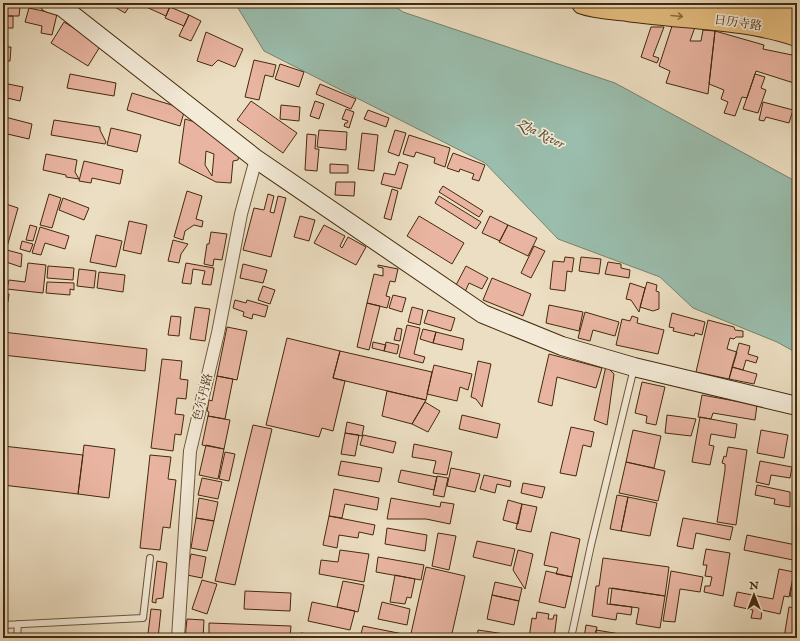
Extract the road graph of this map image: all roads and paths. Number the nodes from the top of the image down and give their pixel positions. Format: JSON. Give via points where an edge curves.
{"nodes":[{"id":1,"x":49,"y":3,"type":"edge"},
{"id":2,"x":583,"y":3,"type":"edge"},
{"id":3,"x":729,"y":3,"type":"edge"},
{"id":4,"x":797,"y":22,"type":"edge"},
{"id":5,"x":797,"y":35,"type":"edge"},
{"id":6,"x":256,"y":159,"type":"junction"},
{"id":7,"x":634,"y":366,"type":"junction"},
{"id":8,"x":797,"y":406,"type":"edge"},
{"id":9,"x":150,"y":558,"type":"dead end"},
{"id":10,"x":18,"y":624,"type":"junction"},
{"id":11,"x":3,"y":625,"type":"edge"},
{"id":12,"x":18,"y":638,"type":"edge"},
{"id":13,"x":178,"y":638,"type":"edge"},
{"id":14,"x":571,"y":638,"type":"edge"}],
"edges":[{"from":1,"to":6,"type":"street","via":[[62,7]]},
{"from":2,"to":5,"type":"highway","name":"日历寺路","one_way":true,"via":[[731,21],[780,29]]},
{"from":3,"to":4,"type":"highway","name":"日历寺路","via":[[771,12]]},
{"from":6,"to":7,"type":"street","via":[[482,314],[562,346]]},
{"from":6,"to":13,"type":"street","name":"色尔丹路","via":[[241,214],[218,333],[190,452]]},
{"from":7,"to":8,"type":"street"},
{"from":7,"to":14,"type":"lane"},
{"from":9,"to":10,"type":"lane","via":[[143,618]]},
{"from":10,"to":11,"type":"lane"},
{"from":10,"to":12,"type":"lane"}]}
